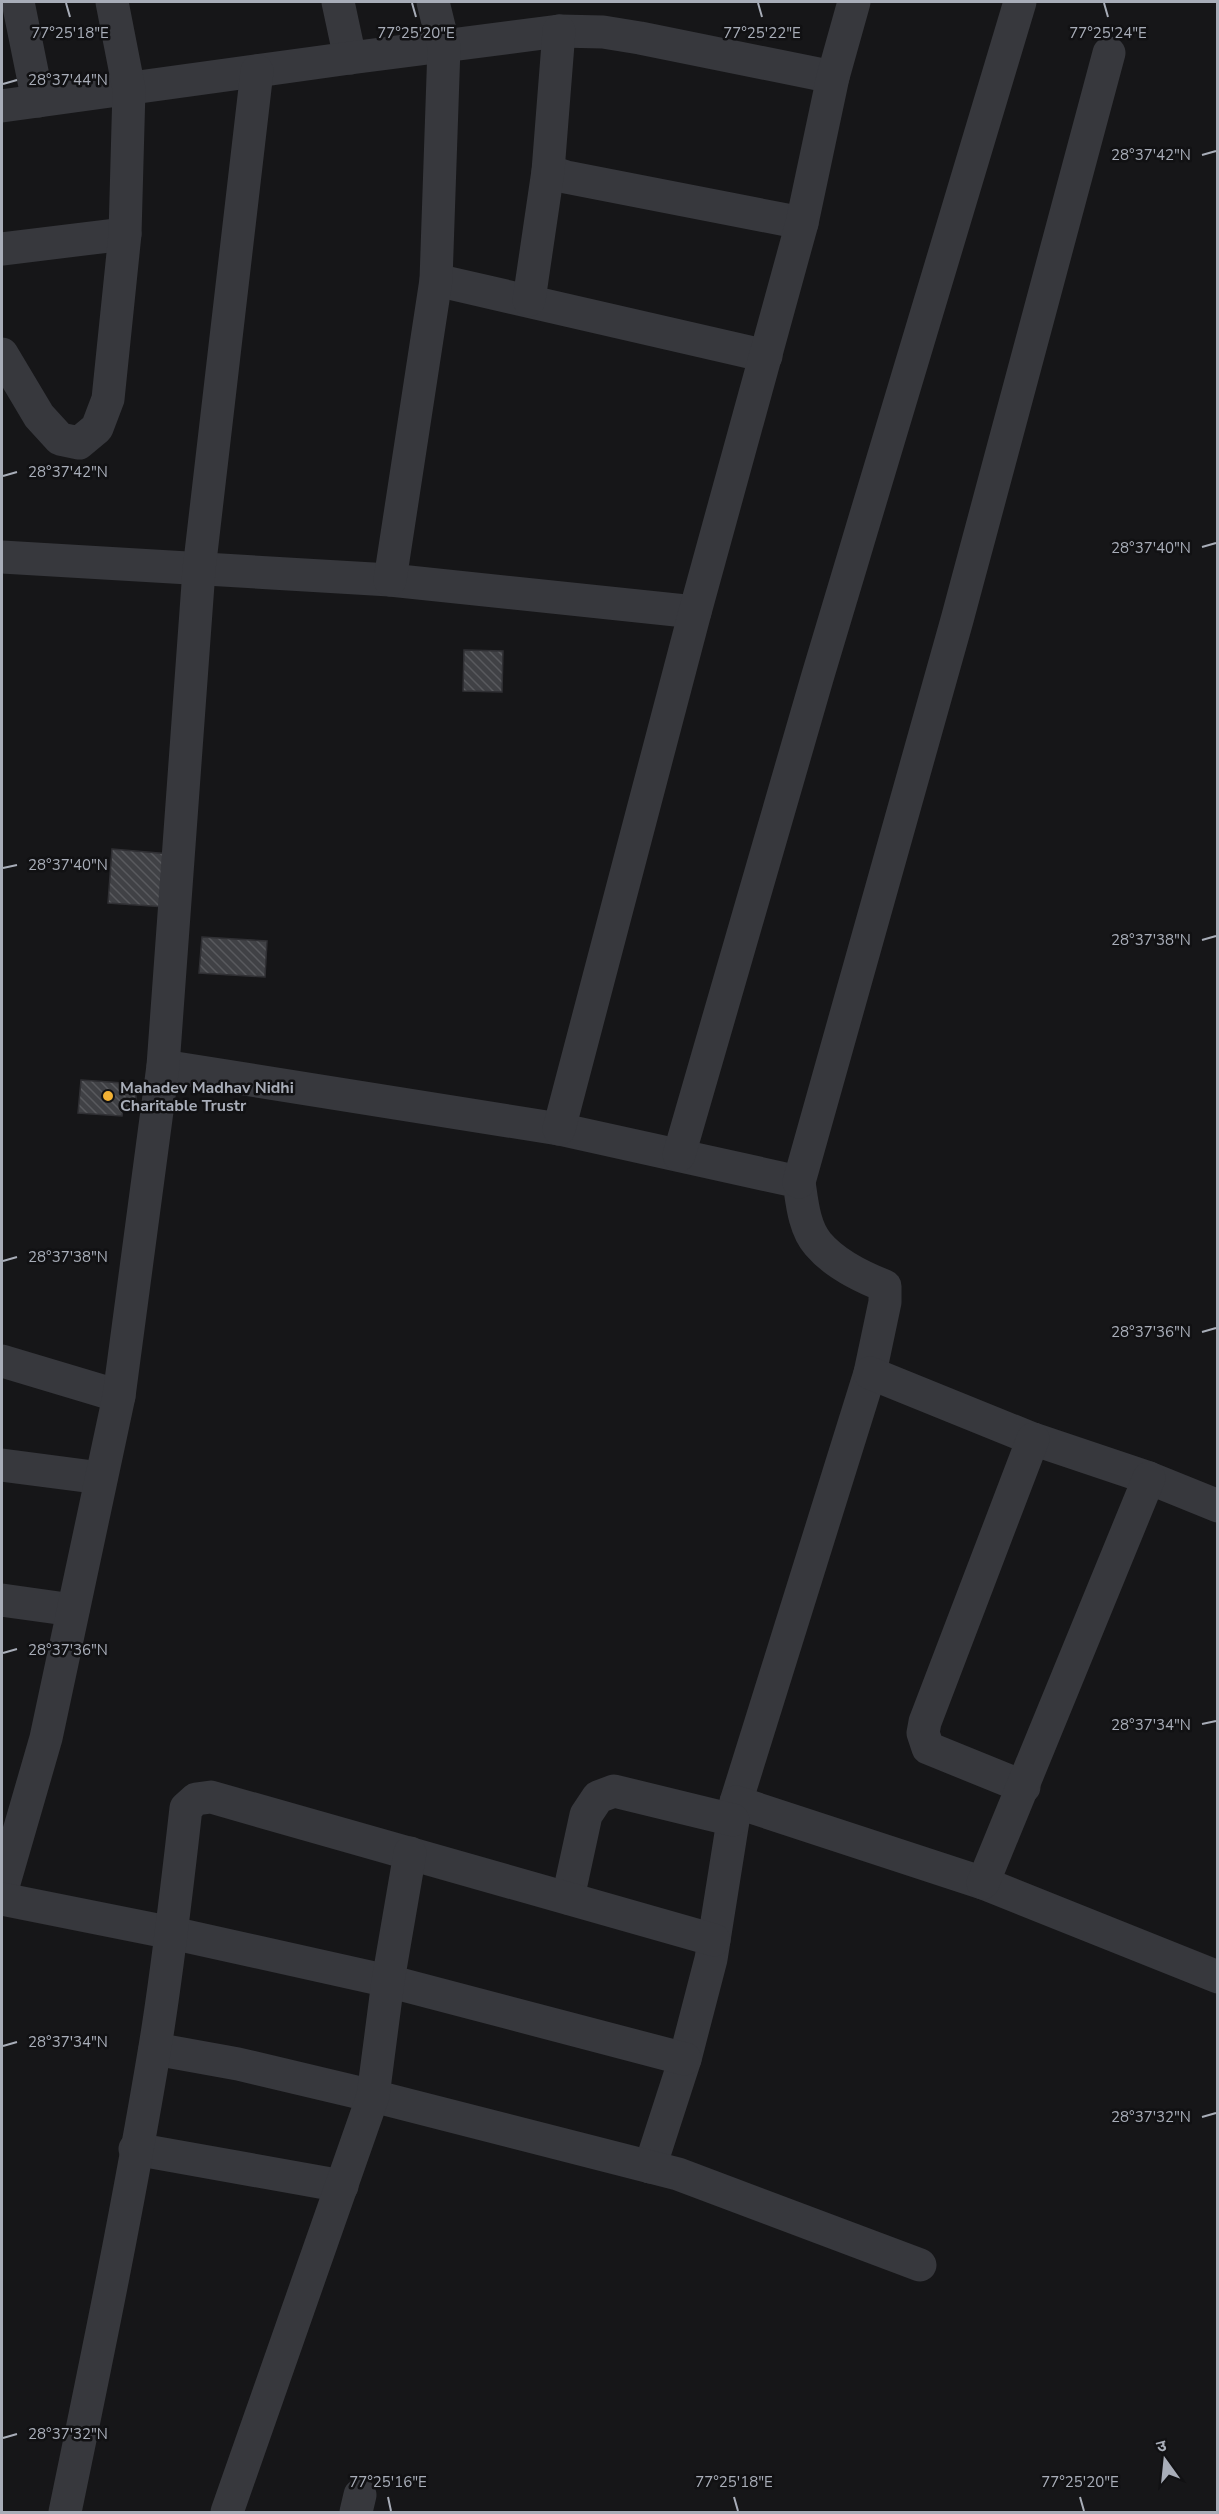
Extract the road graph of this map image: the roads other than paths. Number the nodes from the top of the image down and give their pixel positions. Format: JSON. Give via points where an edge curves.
{"nodes":[{"id":1,"x":18,"y":2,"type":"edge"},
{"id":2,"x":112,"y":2,"type":"edge"},
{"id":3,"x":338,"y":2,"type":"edge"},
{"id":4,"x":433,"y":2,"type":"edge"},
{"id":5,"x":854,"y":2,"type":"edge"},
{"id":6,"x":1020,"y":2,"type":"edge"},
{"id":7,"x":559,"y":31,"type":"junction"},
{"id":8,"x":444,"y":47,"type":"junction"},
{"id":9,"x":1109,"y":53,"type":"dead end"},
{"id":10,"x":350,"y":58,"type":"junction"},
{"id":11,"x":257,"y":70,"type":"junction"},
{"id":12,"x":833,"y":76,"type":"junction"},
{"id":13,"x":129,"y":89,"type":"junction"},
{"id":14,"x":38,"y":101,"type":"junction"},
{"id":15,"x":2,"y":106,"type":"edge"},
{"id":16,"x":548,"y":171,"type":"junction"},
{"id":17,"x":802,"y":224,"type":"junction"},
{"id":18,"x":125,"y":234,"type":"junction"},
{"id":19,"x":2,"y":249,"type":"edge"},
{"id":20,"x":436,"y":280,"type":"junction"},
{"id":21,"x":529,"y":300,"type":"junction"},
{"id":22,"x":2,"y":354,"type":"edge"},
{"id":23,"x":766,"y":356,"type":"junction"},
{"id":24,"x":2,"y":557,"type":"edge"},
{"id":25,"x":198,"y":570,"type":"junction"},
{"id":26,"x":390,"y":580,"type":"junction"},
{"id":27,"x":695,"y":612,"type":"junction"},
{"id":28,"x":163,"y":1066,"type":"junction"},
{"id":29,"x":559,"y":1129,"type":"junction"},
{"id":30,"x":679,"y":1155,"type":"junction"},
{"id":31,"x":799,"y":1182,"type":"junction"},
{"id":32,"x":2,"y":1361,"type":"edge"},
{"id":33,"x":870,"y":1373,"type":"junction"},
{"id":34,"x":119,"y":1396,"type":"junction"},
{"id":35,"x":1033,"y":1439,"type":"junction"},
{"id":36,"x":2,"y":1465,"type":"edge"},
{"id":37,"x":101,"y":1478,"type":"junction"},
{"id":38,"x":1149,"y":1478,"type":"junction"},
{"id":39,"x":1218,"y":1506,"type":"edge"},
{"id":40,"x":2,"y":1599,"type":"edge"},
{"id":41,"x":73,"y":1610,"type":"junction"},
{"id":42,"x":1024,"y":1787,"type":"junction"},
{"id":43,"x":735,"y":1811,"type":"junction"},
{"id":44,"x":410,"y":1853,"type":"junction"},
{"id":45,"x":983,"y":1883,"type":"junction"},
{"id":46,"x":2,"y":1890,"type":"edge"},
{"id":47,"x":568,"y":1898,"type":"junction"},
{"id":48,"x":2,"y":1899,"type":"edge"},
{"id":49,"x":172,"y":1932,"type":"junction"},
{"id":50,"x":714,"y":1940,"type":"junction"},
{"id":51,"x":1218,"y":1977,"type":"edge"},
{"id":52,"x":388,"y":1981,"type":"junction"},
{"id":53,"x":155,"y":2049,"type":"junction"},
{"id":54,"x":685,"y":2059,"type":"junction"},
{"id":55,"x":373,"y":2096,"type":"junction"},
{"id":56,"x":135,"y":2149,"type":"junction"},
{"id":57,"x":650,"y":2167,"type":"junction"},
{"id":58,"x":342,"y":2186,"type":"junction"},
{"id":59,"x":920,"y":2265,"type":"dead end"},
{"id":60,"x":65,"y":2512,"type":"edge"},
{"id":61,"x":227,"y":2512,"type":"edge"}],
"edges":[{"from":1,"to":14,"type":"street"},
{"from":2,"to":13,"type":"street"},
{"from":3,"to":10,"type":"street"},
{"from":4,"to":8,"type":"street"},
{"from":5,"to":12,"type":"street"},
{"from":6,"to":30,"type":"street"},
{"from":7,"to":8,"type":"street"},
{"from":7,"to":12,"type":"street","via":[[640,38]]},
{"from":7,"to":16,"type":"street"},
{"from":8,"to":10,"type":"street"},
{"from":8,"to":20,"type":"street"},
{"from":9,"to":31,"type":"street","via":[[957,620]]},
{"from":10,"to":11,"type":"street"},
{"from":11,"to":13,"type":"street"},
{"from":11,"to":25,"type":"street"},
{"from":12,"to":17,"type":"street"},
{"from":13,"to":14,"type":"street"},
{"from":13,"to":18,"type":"street"},
{"from":14,"to":15,"type":"street"},
{"from":16,"to":17,"type":"street"},
{"from":16,"to":21,"type":"street"},
{"from":17,"to":23,"type":"street"},
{"from":18,"to":19,"type":"street"},
{"from":18,"to":22,"type":"street","via":[[108,399],[97,428],[79,442],[60,439],[39,416]]},
{"from":20,"to":21,"type":"street"},
{"from":20,"to":26,"type":"street"},
{"from":21,"to":23,"type":"street"},
{"from":23,"to":27,"type":"street"},
{"from":24,"to":25,"type":"street"},
{"from":25,"to":26,"type":"street"},
{"from":25,"to":28,"type":"street"},
{"from":26,"to":27,"type":"street"},
{"from":27,"to":29,"type":"street"},
{"from":28,"to":29,"type":"street"},
{"from":28,"to":34,"type":"street"},
{"from":29,"to":30,"type":"street"},
{"from":30,"to":31,"type":"street"},
{"from":31,"to":33,"type":"street","via":[[804,1214],[817,1244],[856,1274],[885,1286]]},
{"from":32,"to":34,"type":"street"},
{"from":33,"to":35,"type":"street"},
{"from":33,"to":43,"type":"street"},
{"from":34,"to":37,"type":"street"},
{"from":35,"to":38,"type":"street"},
{"from":35,"to":42,"type":"street","via":[[923,1733],[928,1748]]},
{"from":36,"to":37,"type":"street"},
{"from":37,"to":41,"type":"street"},
{"from":38,"to":39,"type":"street"},
{"from":38,"to":42,"type":"street"},
{"from":40,"to":41,"type":"street"},
{"from":41,"to":46,"type":"street","via":[[46,1738]]},
{"from":42,"to":45,"type":"street"},
{"from":43,"to":45,"type":"street"},
{"from":43,"to":47,"type":"street","via":[[614,1791],[598,1797],[586,1815]]},
{"from":43,"to":50,"type":"street"},
{"from":44,"to":47,"type":"street"},
{"from":44,"to":49,"type":"street","via":[[211,1797],[196,1799],[186,1808]]},
{"from":44,"to":52,"type":"street"},
{"from":45,"to":51,"type":"street"},
{"from":47,"to":50,"type":"street"},
{"from":48,"to":49,"type":"street"},
{"from":49,"to":52,"type":"street"},
{"from":49,"to":53,"type":"street"},
{"from":50,"to":54,"type":"street"},
{"from":52,"to":54,"type":"street"},
{"from":52,"to":55,"type":"street"},
{"from":53,"to":55,"type":"street"},
{"from":53,"to":56,"type":"street"},
{"from":54,"to":57,"type":"street"},
{"from":55,"to":57,"type":"street"},
{"from":55,"to":58,"type":"street"},
{"from":56,"to":58,"type":"street"},
{"from":56,"to":60,"type":"street"},
{"from":57,"to":59,"type":"street"},
{"from":58,"to":61,"type":"street"}]}
